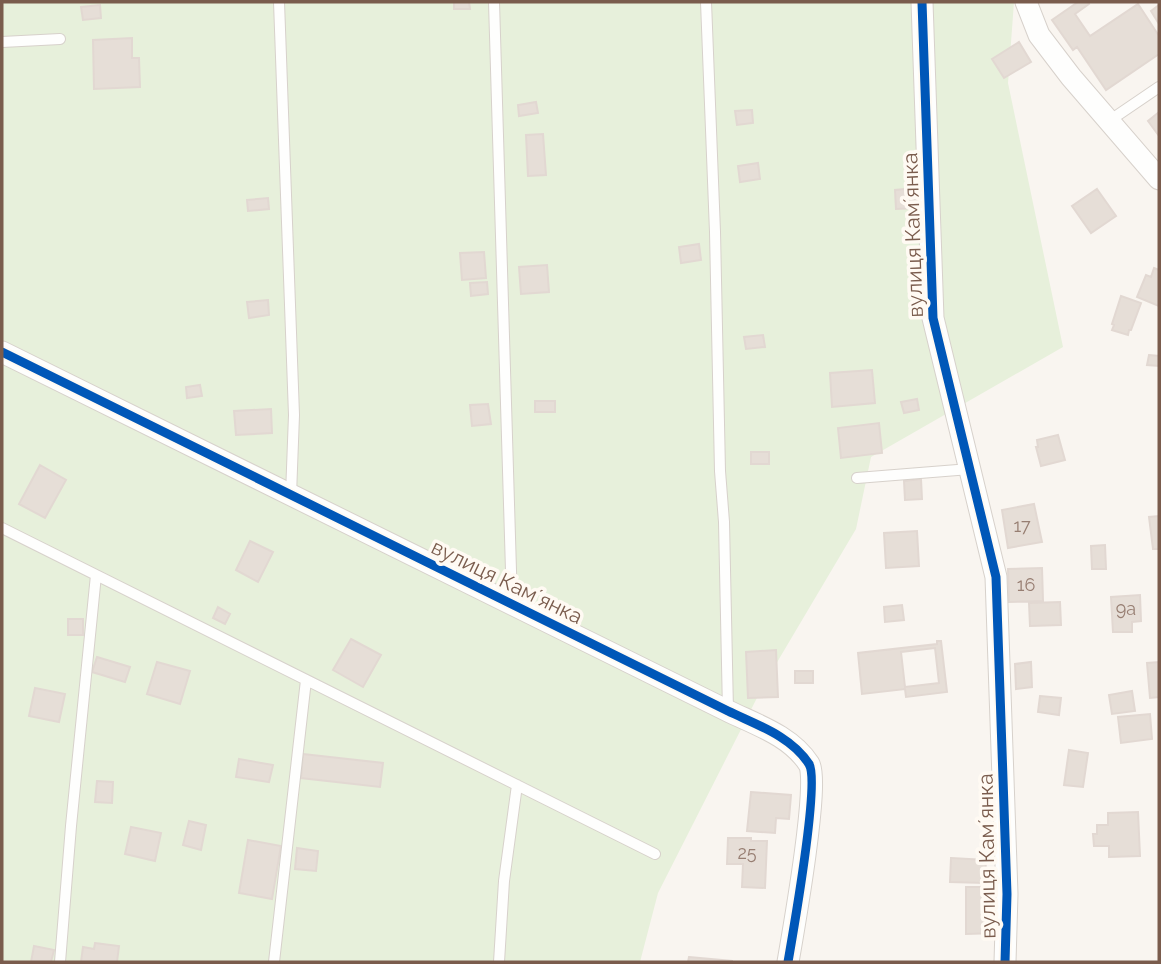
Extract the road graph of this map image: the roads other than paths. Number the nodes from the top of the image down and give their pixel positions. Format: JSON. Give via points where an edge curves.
{"nodes":[{"id":1,"x":279,"y":2,"type":"edge"},
{"id":2,"x":494,"y":2,"type":"edge"},
{"id":3,"x":706,"y":2,"type":"edge"},
{"id":4,"x":922,"y":2,"type":"edge"},
{"id":5,"x":1026,"y":2,"type":"edge"},
{"id":6,"x":60,"y":39,"type":"dead end"},
{"id":7,"x":2,"y":42,"type":"edge"},
{"id":8,"x":1159,"y":87,"type":"edge"},
{"id":9,"x":1109,"y":121,"type":"junction"},
{"id":10,"x":1159,"y":178,"type":"edge"},
{"id":11,"x":2,"y":352,"type":"edge"},
{"id":12,"x":970,"y":469,"type":"junction"},
{"id":13,"x":857,"y":478,"type":"dead end"},
{"id":14,"x":291,"y":495,"type":"junction"},
{"id":15,"x":2,"y":528,"type":"edge"},
{"id":16,"x":96,"y":575,"type":"junction"},
{"id":17,"x":512,"y":604,"type":"junction"},
{"id":18,"x":306,"y":680,"type":"junction"},
{"id":19,"x":728,"y":711,"type":"junction"},
{"id":20,"x":517,"y":785,"type":"junction"},
{"id":21,"x":655,"y":854,"type":"dead end"},
{"id":22,"x":60,"y":962,"type":"edge"},
{"id":23,"x":274,"y":962,"type":"edge"},
{"id":24,"x":499,"y":962,"type":"edge"},
{"id":25,"x":788,"y":962,"type":"edge"},
{"id":26,"x":1005,"y":962,"type":"edge"}],
"edges":[{"from":1,"to":14,"type":"lane","via":[[294,415]]},
{"from":2,"to":17,"type":"lane"},
{"from":3,"to":19,"type":"lane"},
{"from":4,"to":12,"type":"street","name":"вулиця Камʼянка","via":[[933,318]]},
{"from":5,"to":9,"type":"street","via":[[1040,35]]},
{"from":6,"to":7,"type":"lane"},
{"from":8,"to":9,"type":"lane"},
{"from":9,"to":10,"type":"street"},
{"from":11,"to":14,"type":"street","name":"вулиця Камʼянка"},
{"from":12,"to":13,"type":"lane"},
{"from":12,"to":26,"type":"street","name":"вулиця Камʼянка","via":[[996,577],[1007,894]]},
{"from":14,"to":17,"type":"street","name":"вулиця Камʼянка"},
{"from":15,"to":16,"type":"lane"},
{"from":16,"to":18,"type":"lane"},
{"from":16,"to":22,"type":"lane"},
{"from":17,"to":19,"type":"street","name":"вулиця Камʼянка"},
{"from":18,"to":20,"type":"lane"},
{"from":18,"to":23,"type":"lane"},
{"from":19,"to":25,"type":"street","name":"вулиця Камʼянка","via":[[791,744],[811,766],[807,834]]},
{"from":20,"to":21,"type":"lane"},
{"from":20,"to":24,"type":"lane"}]}
